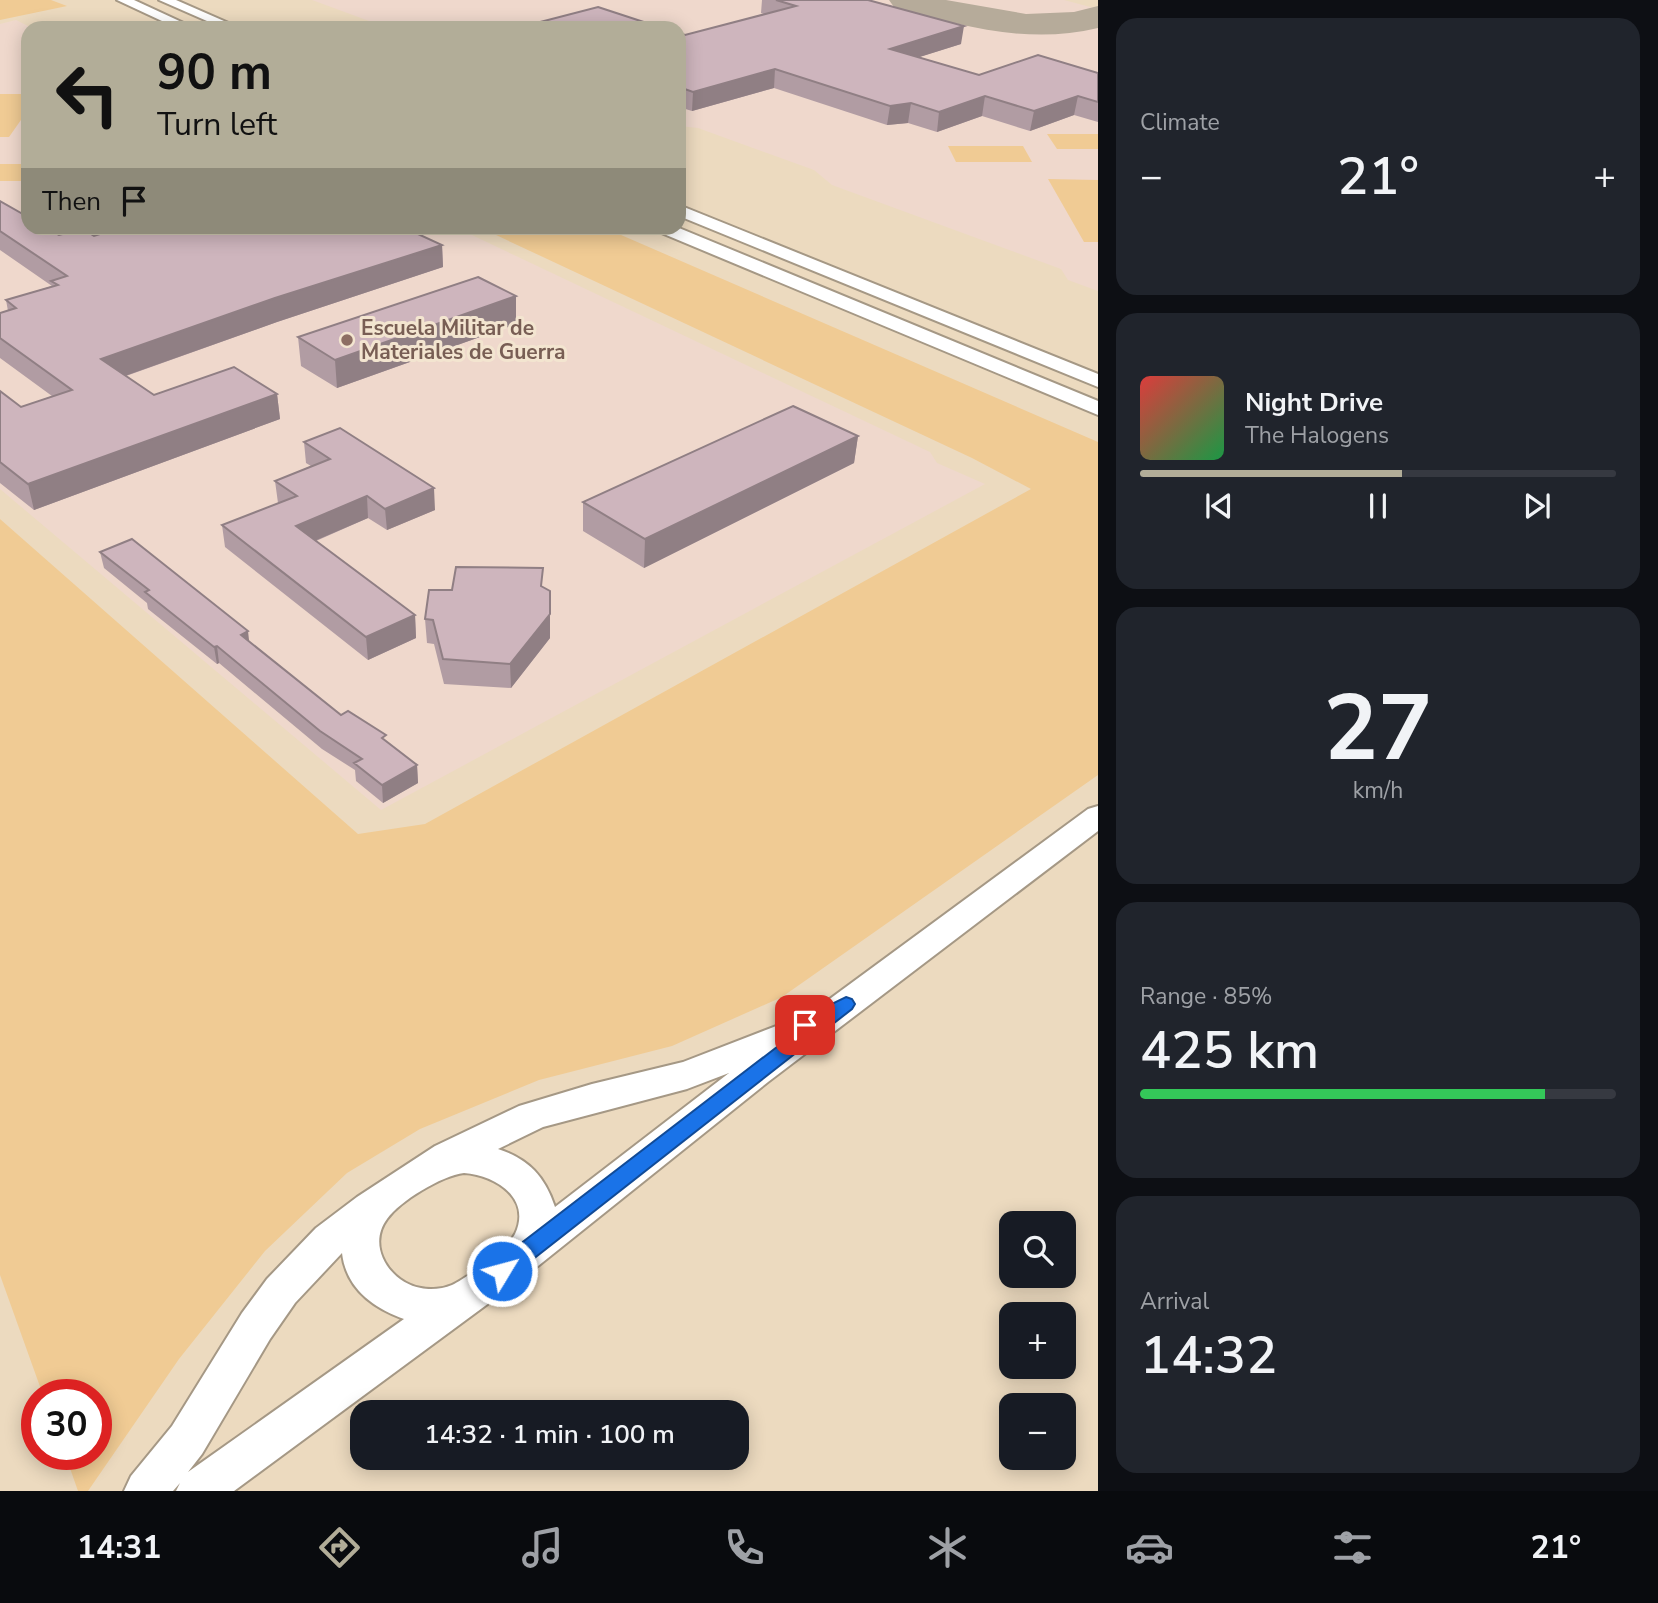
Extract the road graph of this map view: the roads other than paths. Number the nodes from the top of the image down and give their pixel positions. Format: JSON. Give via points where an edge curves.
{"nodes":[{"id":1,"x":123,"y":0,"type":"edge"},
{"id":2,"x":165,"y":0,"type":"edge"},
{"id":3,"x":173,"y":21,"type":"edge"},
{"id":4,"x":217,"y":21,"type":"edge"},
{"id":5,"x":686,"y":213,"type":"edge"},
{"id":6,"x":682,"y":235,"type":"edge"},
{"id":7,"x":1098,"y":381,"type":"edge"},
{"id":8,"x":1098,"y":410,"type":"edge"},
{"id":9,"x":1098,"y":816,"type":"edge"},
{"id":10,"x":846,"y":1004,"type":"junction"},
{"id":11,"x":432,"y":1166,"type":"junction"},
{"id":12,"x":376,"y":1204,"type":"junction"},
{"id":13,"x":520,"y":1257,"type":"junction"},
{"id":14,"x":464,"y":1299,"type":"junction"},
{"id":15,"x":146,"y":1491,"type":"edge"},
{"id":16,"x":198,"y":1491,"type":"edge"}],
"edges":[{"from":1,"to":3,"type":"street"},
{"from":2,"to":4,"type":"street"},
{"from":5,"to":7,"type":"street"},
{"from":6,"to":8,"type":"street"},
{"from":9,"to":10,"type":"street"},
{"from":10,"to":11,"type":"street","via":[[717,1065],[532,1116]]},
{"from":10,"to":13,"type":"street"},
{"from":11,"to":12,"type":"street"},
{"from":11,"to":13,"type":"street","via":[[480,1159],[522,1179],[537,1217]]},
{"from":12,"to":14,"type":"street","via":[[360,1236],[360,1253],[374,1284],[397,1299],[425,1307]]},
{"from":12,"to":15,"type":"street","via":[[330,1240],[281,1292],[187,1440]]},
{"from":13,"to":14,"type":"street"},
{"from":14,"to":16,"type":"street"}]}
